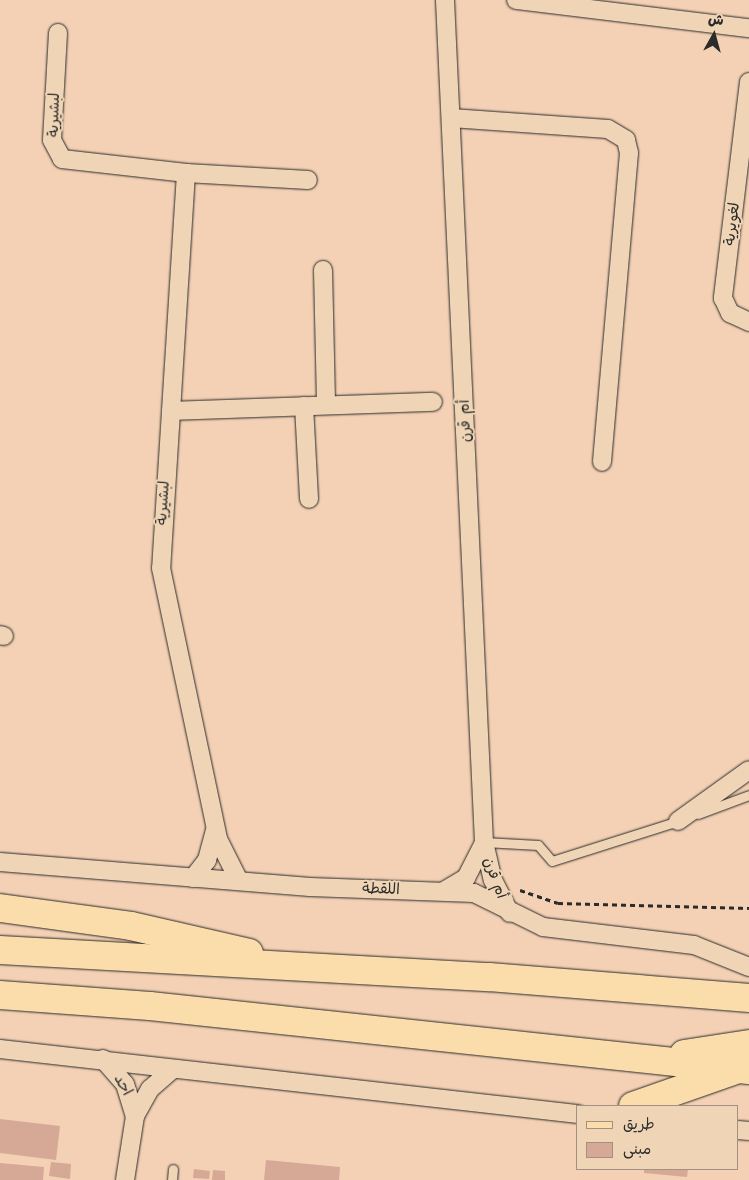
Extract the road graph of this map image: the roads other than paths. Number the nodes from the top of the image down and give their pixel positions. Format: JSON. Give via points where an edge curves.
{"nodes":[{"id":1,"x":445,"y":0,"type":"edge"},
{"id":2,"x":516,"y":0,"type":"edge"},
{"id":3,"x":749,"y":28,"type":"edge"},
{"id":4,"x":58,"y":33,"type":"dead end"},
{"id":5,"x":749,"y":82,"type":"edge"},
{"id":6,"x":451,"y":118,"type":"junction"},
{"id":7,"x":186,"y":173,"type":"junction"},
{"id":8,"x":308,"y":180,"type":"dead end"},
{"id":9,"x":323,"y":270,"type":"dead end"},
{"id":10,"x":749,"y":322,"type":"edge"},
{"id":11,"x":433,"y":402,"type":"dead end"},
{"id":12,"x":304,"y":406,"type":"junction"},
{"id":13,"x":326,"y":406,"type":"junction"},
{"id":14,"x":171,"y":411,"type":"junction"},
{"id":15,"x":602,"y":462,"type":"dead end"},
{"id":16,"x":309,"y":498,"type":"dead end"},
{"id":17,"x":749,"y":770,"type":"edge"},
{"id":18,"x":749,"y":795,"type":"edge"},
{"id":19,"x":678,"y":821,"type":"junction"},
{"id":20,"x":216,"y":828,"type":"junction"},
{"id":21,"x":484,"y":842,"type":"junction"},
{"id":22,"x":0,"y":862,"type":"edge"},
{"id":23,"x":193,"y":878,"type":"junction"},
{"id":24,"x":239,"y":881,"type":"junction"},
{"id":25,"x":443,"y":891,"type":"junction"},
{"id":26,"x":0,"y":908,"type":"edge"},
{"id":27,"x":510,"y":912,"type":"junction"},
{"id":28,"x":0,"y":950,"type":"edge"},
{"id":29,"x":749,"y":967,"type":"edge"},
{"id":30,"x":306,"y":969,"type":"junction"},
{"id":31,"x":0,"y":995,"type":"edge"},
{"id":32,"x":749,"y":998,"type":"edge"},
{"id":33,"x":749,"y":1044,"type":"edge"},
{"id":34,"x":0,"y":1049,"type":"edge"},
{"id":35,"x":103,"y":1059,"type":"junction"},
{"id":36,"x":653,"y":1059,"type":"junction"},
{"id":37,"x":173,"y":1069,"type":"junction"},
{"id":38,"x":744,"y":1069,"type":"edge"},
{"id":39,"x":636,"y":1105,"type":"edge"},
{"id":40,"x":576,"y":1114,"type":"edge"},
{"id":41,"x":135,"y":1116,"type":"junction"},
{"id":42,"x":173,"y":1169,"type":"dead end"},
{"id":43,"x":125,"y":1180,"type":"edge"},
{"id":44,"x":172,"y":1180,"type":"edge"}],
"edges":[{"from":1,"to":6,"type":"street","name":"أم قرن"},
{"from":2,"to":3,"type":"street"},
{"from":4,"to":7,"type":"street","name":"لبشيرية","via":[[52,140],[57,154],[76,164]]},
{"from":5,"to":10,"type":"street","name":"لغويرية","via":[[723,298],[730,313]]},
{"from":6,"to":15,"type":"street","via":[[608,130],[626,140],[629,153]]},
{"from":6,"to":21,"type":"street","name":"أم قرن"},
{"from":7,"to":8,"type":"street","name":"لبشيرية"},
{"from":7,"to":14,"type":"street","name":"لبشيرية"},
{"from":9,"to":13,"type":"street"},
{"from":11,"to":13,"type":"street"},
{"from":12,"to":13,"type":"street"},
{"from":12,"to":14,"type":"street"},
{"from":12,"to":16,"type":"street"},
{"from":14,"to":20,"type":"street","name":"لبشيرية","via":[[161,568]]},
{"from":17,"to":19,"type":"street"},
{"from":18,"to":19,"type":"lane"},
{"from":19,"to":21,"type":"lane","via":[[552,862],[538,845]]},
{"from":20,"to":23,"type":"street","name":"لبشيرية","via":[[207,860]]},
{"from":20,"to":24,"type":"street","name":"لبشيرية"},
{"from":21,"to":25,"type":"street","name":"أم قرن","via":[[466,878]]},
{"from":21,"to":27,"type":"street","name":"أم قرن","via":[[493,880]]},
{"from":22,"to":23,"type":"street","name":"اللقطة"},
{"from":23,"to":24,"type":"street","name":"اللقطة"},
{"from":24,"to":25,"type":"street","name":"اللقطة"},
{"from":25,"to":27,"type":"street","name":"اللقطة","via":[[487,897]]},
{"from":26,"to":30,"type":"main road","via":[[183,936]]},
{"from":27,"to":29,"type":"street","name":"اللقطة","via":[[550,928],[694,945]]},
{"from":28,"to":30,"type":"main road"},
{"from":30,"to":32,"type":"main road","via":[[489,977]]},
{"from":31,"to":36,"type":"main road","via":[[150,1006]]},
{"from":33,"to":36,"type":"main road"},
{"from":34,"to":35,"type":"street"},
{"from":35,"to":37,"type":"street"},
{"from":35,"to":41,"type":"street","name":"احد","via":[[125,1084]]},
{"from":36,"to":38,"type":"main road"},
{"from":37,"to":40,"type":"street"},
{"from":37,"to":41,"type":"street","name":"احد","via":[[150,1089]]},
{"from":38,"to":39,"type":"main road"},
{"from":41,"to":43,"type":"street","name":"احد"},
{"from":42,"to":44,"type":"lane"}]}
